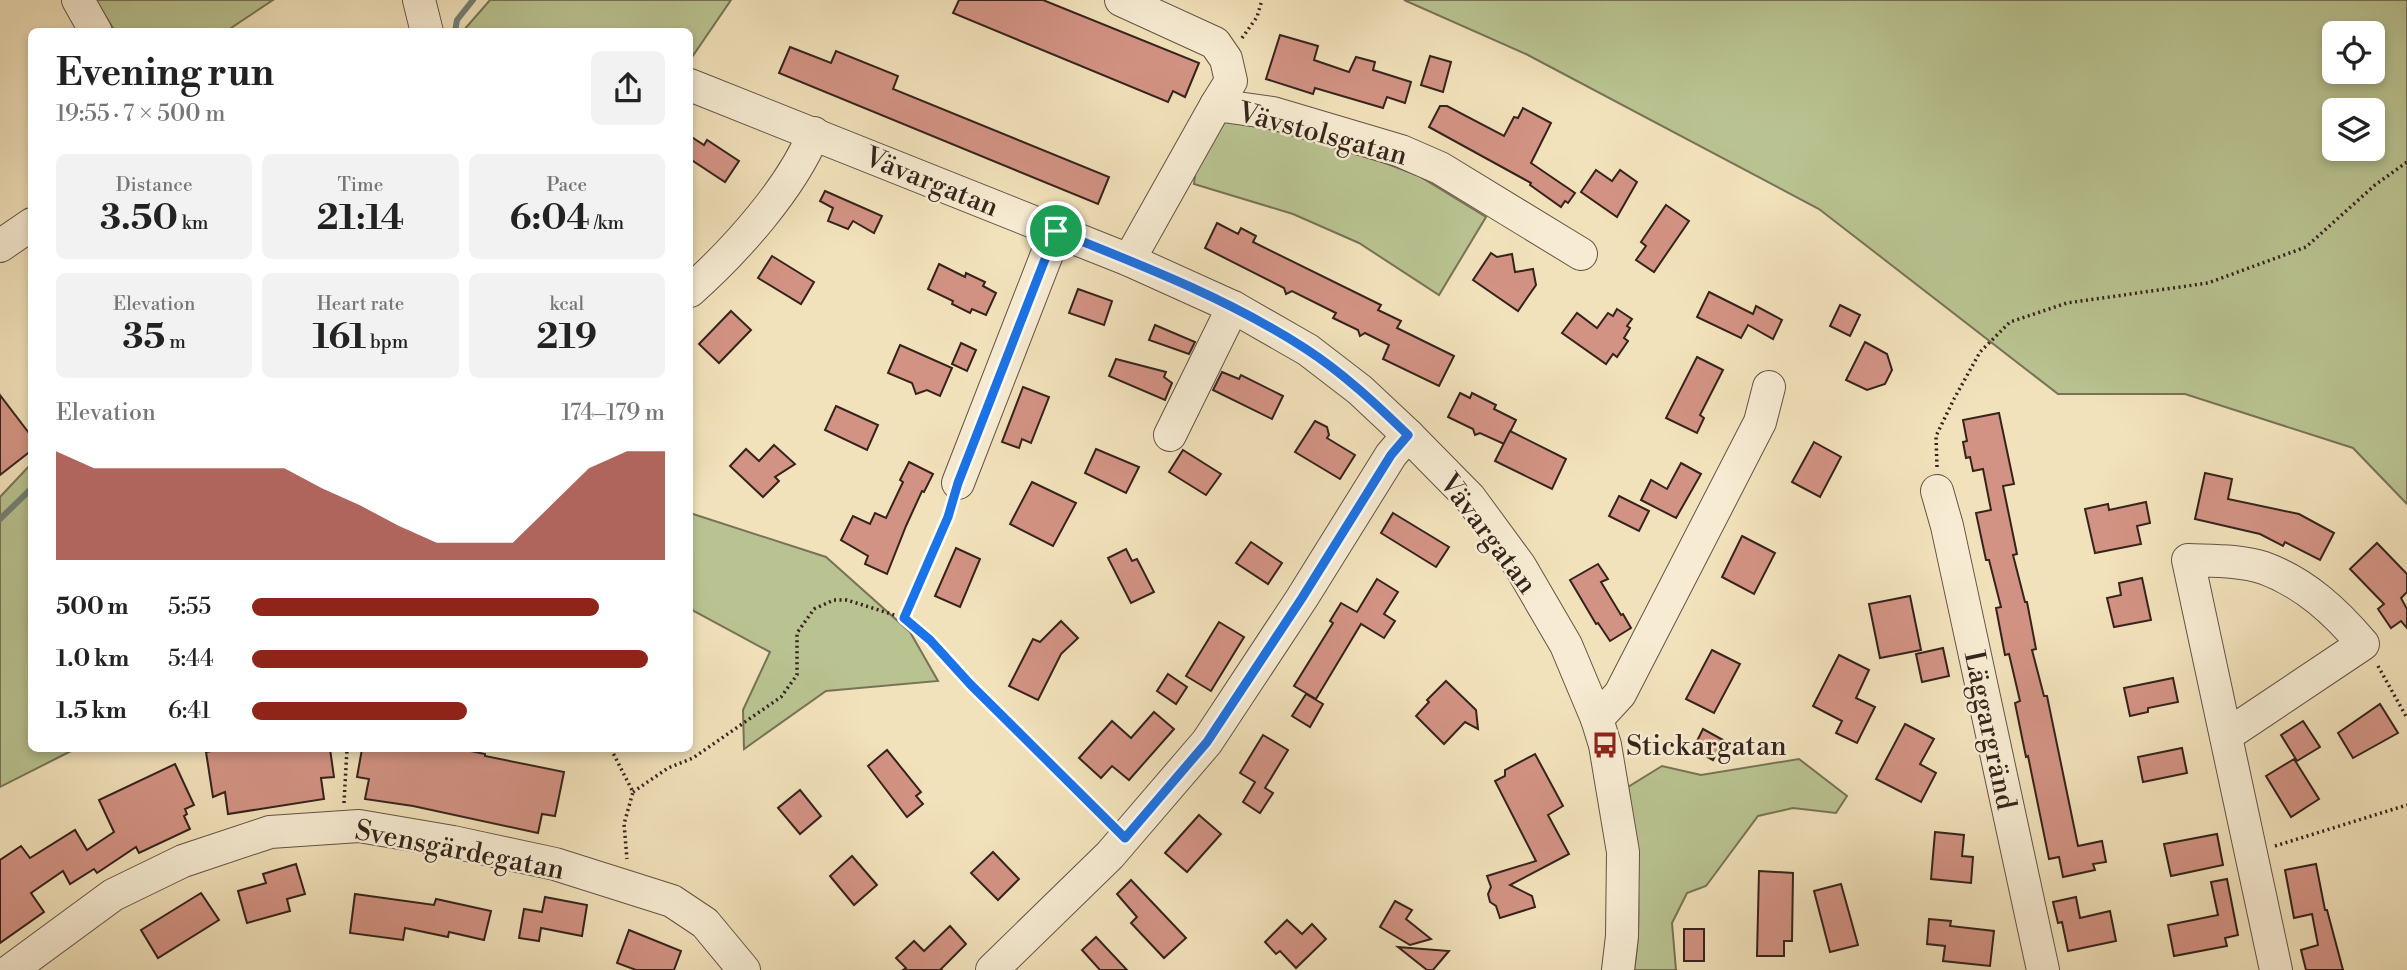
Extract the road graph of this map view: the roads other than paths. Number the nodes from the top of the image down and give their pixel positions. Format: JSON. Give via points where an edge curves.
{"nodes":[{"id":1,"x":78,"y":0,"type":"edge"},
{"id":2,"x":419,"y":0,"type":"edge"},
{"id":3,"x":1121,"y":0,"type":"edge"},
{"id":4,"x":94,"y":28,"type":"edge"},
{"id":5,"x":426,"y":28,"type":"edge"},
{"id":6,"x":693,"y":86,"type":"edge"},
{"id":7,"x":1216,"y":105,"type":"junction"},
{"id":8,"x":814,"y":134,"type":"junction"},
{"id":9,"x":28,"y":227,"type":"edge"},
{"id":10,"x":1056,"y":231,"type":"junction"},
{"id":11,"x":0,"y":246,"type":"edge"},
{"id":12,"x":1581,"y":254,"type":"dead end"},
{"id":13,"x":1129,"y":260,"type":"junction"},
{"id":14,"x":693,"y":288,"type":"edge"},
{"id":15,"x":1233,"y":307,"type":"junction"},
{"id":16,"x":1769,"y":387,"type":"dead end"},
{"id":17,"x":1170,"y":435,"type":"dead end"},
{"id":18,"x":1408,"y":435,"type":"junction"},
{"id":19,"x":958,"y":483,"type":"road end"},
{"id":20,"x":1937,"y":491,"type":"road end"},
{"id":21,"x":1597,"y":719,"type":"junction"},
{"id":22,"x":2227,"y":735,"type":"junction"},
{"id":23,"x":11,"y":970,"type":"edge"},
{"id":24,"x":744,"y":970,"type":"edge"},
{"id":25,"x":992,"y":970,"type":"edge"},
{"id":26,"x":1618,"y":970,"type":"edge"},
{"id":27,"x":2043,"y":970,"type":"edge"},
{"id":28,"x":2276,"y":970,"type":"edge"}],
"edges":[{"from":1,"to":4,"type":"street"},
{"from":2,"to":5,"type":"street"},
{"from":3,"to":7,"type":"street","via":[[1215,43],[1226,59],[1231,81]]},
{"from":6,"to":8,"type":"street","name":"Vävargatan"},
{"from":7,"to":12,"type":"street","name":"Vävstolsgatan","via":[[1273,113],[1401,151],[1440,168]]},
{"from":7,"to":13,"type":"street","name":"Vävstolsgatan"},
{"from":8,"to":10,"type":"street","name":"Vävargatan"},
{"from":8,"to":14,"type":"street","via":[[771,205]]},
{"from":9,"to":11,"type":"street"},
{"from":10,"to":13,"type":"street","name":"Vävargatan"},
{"from":10,"to":19,"type":"street"},
{"from":13,"to":15,"type":"street","name":"Vävargatan"},
{"from":15,"to":17,"type":"street"},
{"from":15,"to":18,"type":"street","name":"Vävargatan","via":[[1308,350]]},
{"from":16,"to":21,"type":"street","via":[[1760,422],[1648,643],[1620,694]]},
{"from":18,"to":21,"type":"street","name":"Vävargatan","via":[[1470,498],[1520,566],[1566,645]]},
{"from":18,"to":25,"type":"street","via":[[1207,742],[1110,855]]},
{"from":20,"to":27,"type":"street","name":"Läggargränd"},
{"from":21,"to":26,"type":"street","name":"Vävargatan","via":[[1623,852]]},
{"from":22,"to":22,"type":"street","via":[[2188,560],[2264,568],[2302,587],[2338,615],[2363,644]]},
{"from":22,"to":28,"type":"street"},
{"from":23,"to":24,"type":"street","name":"Svensgärdegatan","via":[[113,895],[183,861],[270,832],[359,826],[555,864],[672,901],[705,923]]}]}
